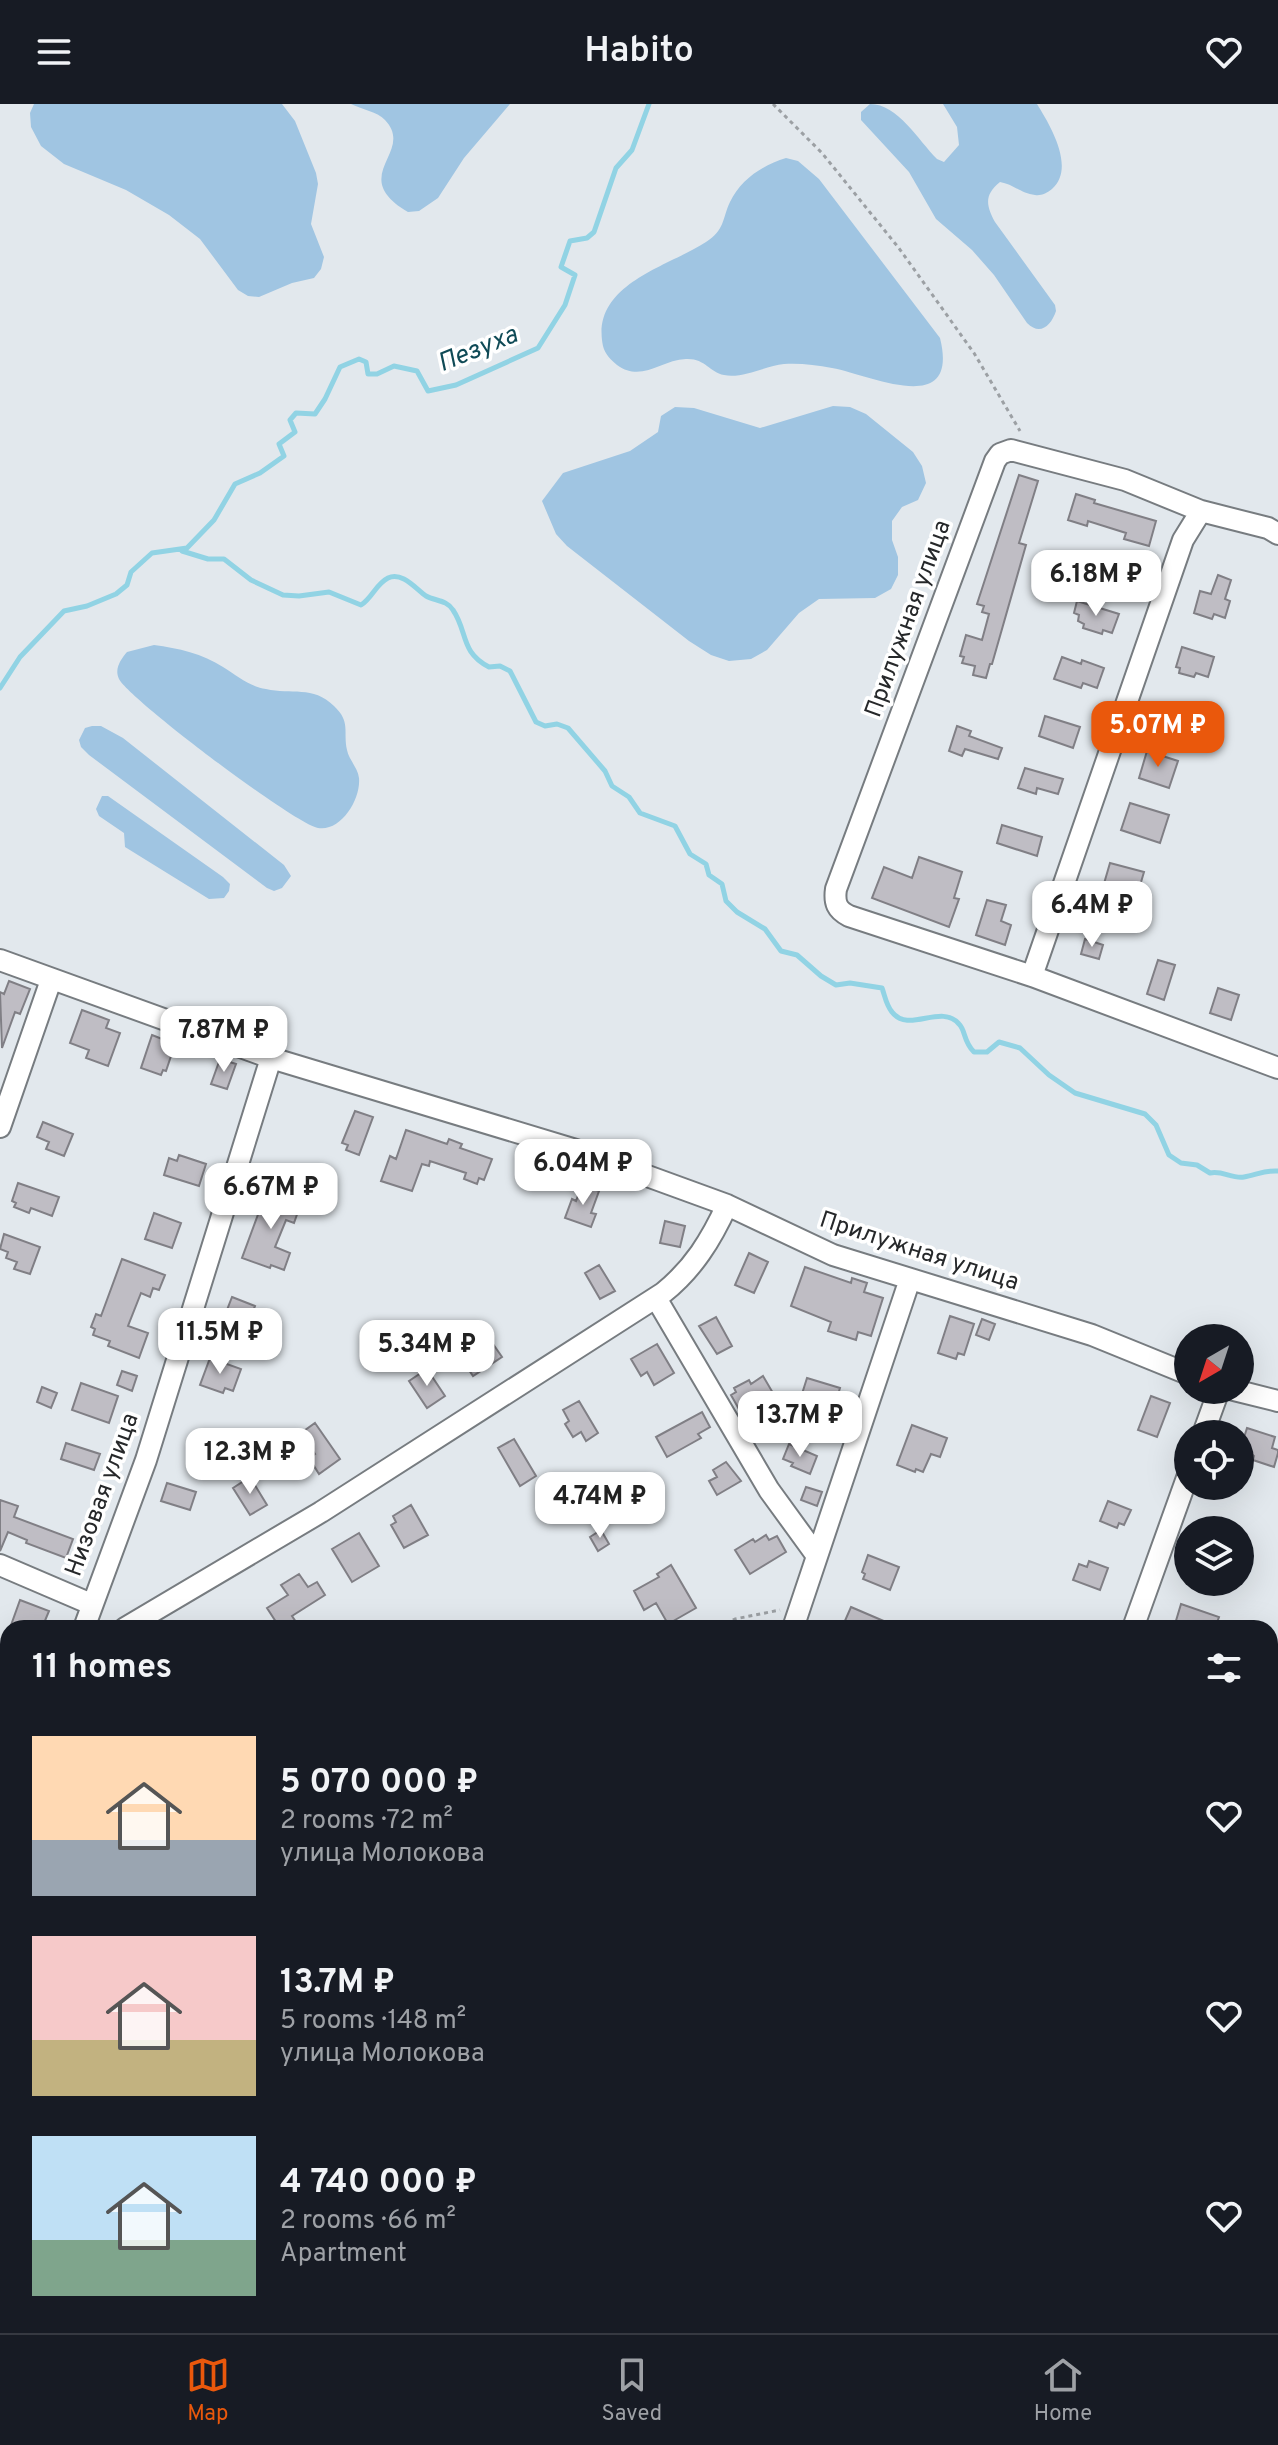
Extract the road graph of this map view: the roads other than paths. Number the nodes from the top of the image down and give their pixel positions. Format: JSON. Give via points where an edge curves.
{"nodes":[{"id":1,"x":1201,"y":511,"type":"junction"},
{"id":2,"x":1278,"y":534,"type":"edge"},
{"id":3,"x":0,"y":960,"type":"edge"},
{"id":4,"x":1032,"y":976,"type":"junction"},
{"id":5,"x":51,"y":980,"type":"junction"},
{"id":6,"x":271,"y":1058,"type":"junction"},
{"id":7,"x":1278,"y":1068,"type":"edge"},
{"id":8,"x":0,"y":1127,"type":"edge"},
{"id":9,"x":727,"y":1205,"type":"junction"},
{"id":10,"x":910,"y":1279,"type":"junction"},
{"id":11,"x":656,"y":1298,"type":"junction"},
{"id":12,"x":1174,"y":1368,"type":"edge"},
{"id":13,"x":1254,"y":1395,"type":"edge"},
{"id":14,"x":1278,"y":1401,"type":"edge"},
{"id":15,"x":1179,"y":1500,"type":"edge"},
{"id":16,"x":817,"y":1556,"type":"junction"},
{"id":17,"x":0,"y":1565,"type":"edge"},
{"id":18,"x":91,"y":1604,"type":"junction"},
{"id":19,"x":86,"y":1620,"type":"edge"},
{"id":20,"x":139,"y":1620,"type":"edge"},
{"id":21,"x":796,"y":1620,"type":"edge"},
{"id":22,"x":1136,"y":1620,"type":"edge"}],
"edges":[{"from":1,"to":2,"type":"street"},
{"from":1,"to":4,"type":"street","via":[[1183,540]]},
{"from":1,"to":4,"type":"street","name":"Прилужная улица","via":[[1125,480],[1034,455],[1011,450],[995,461],[836,889],[839,911],[849,916]]},
{"from":3,"to":5,"type":"street","name":"Прилужная улица"},
{"from":4,"to":7,"type":"street","name":"Прилужная улица"},
{"from":5,"to":6,"type":"street","name":"Прилужная улица"},
{"from":5,"to":8,"type":"street"},
{"from":6,"to":9,"type":"street","name":"Прилужная улица","via":[[510,1128]]},
{"from":6,"to":18,"type":"street","name":"Низовая улица","via":[[146,1460]]},
{"from":9,"to":10,"type":"street","name":"Прилужная улица","via":[[833,1255]]},
{"from":9,"to":11,"type":"street","via":[[712,1239],[683,1276]]},
{"from":10,"to":12,"type":"street","name":"Прилужная улица","via":[[1092,1335]]},
{"from":10,"to":16,"type":"street"},
{"from":11,"to":16,"type":"street","via":[[769,1490]]},
{"from":11,"to":20,"type":"street","via":[[321,1512]]},
{"from":13,"to":14,"type":"street"},
{"from":15,"to":22,"type":"street"},
{"from":16,"to":21,"type":"street"},
{"from":17,"to":18,"type":"street"},
{"from":18,"to":19,"type":"street","name":"Низовая улица"}]}
